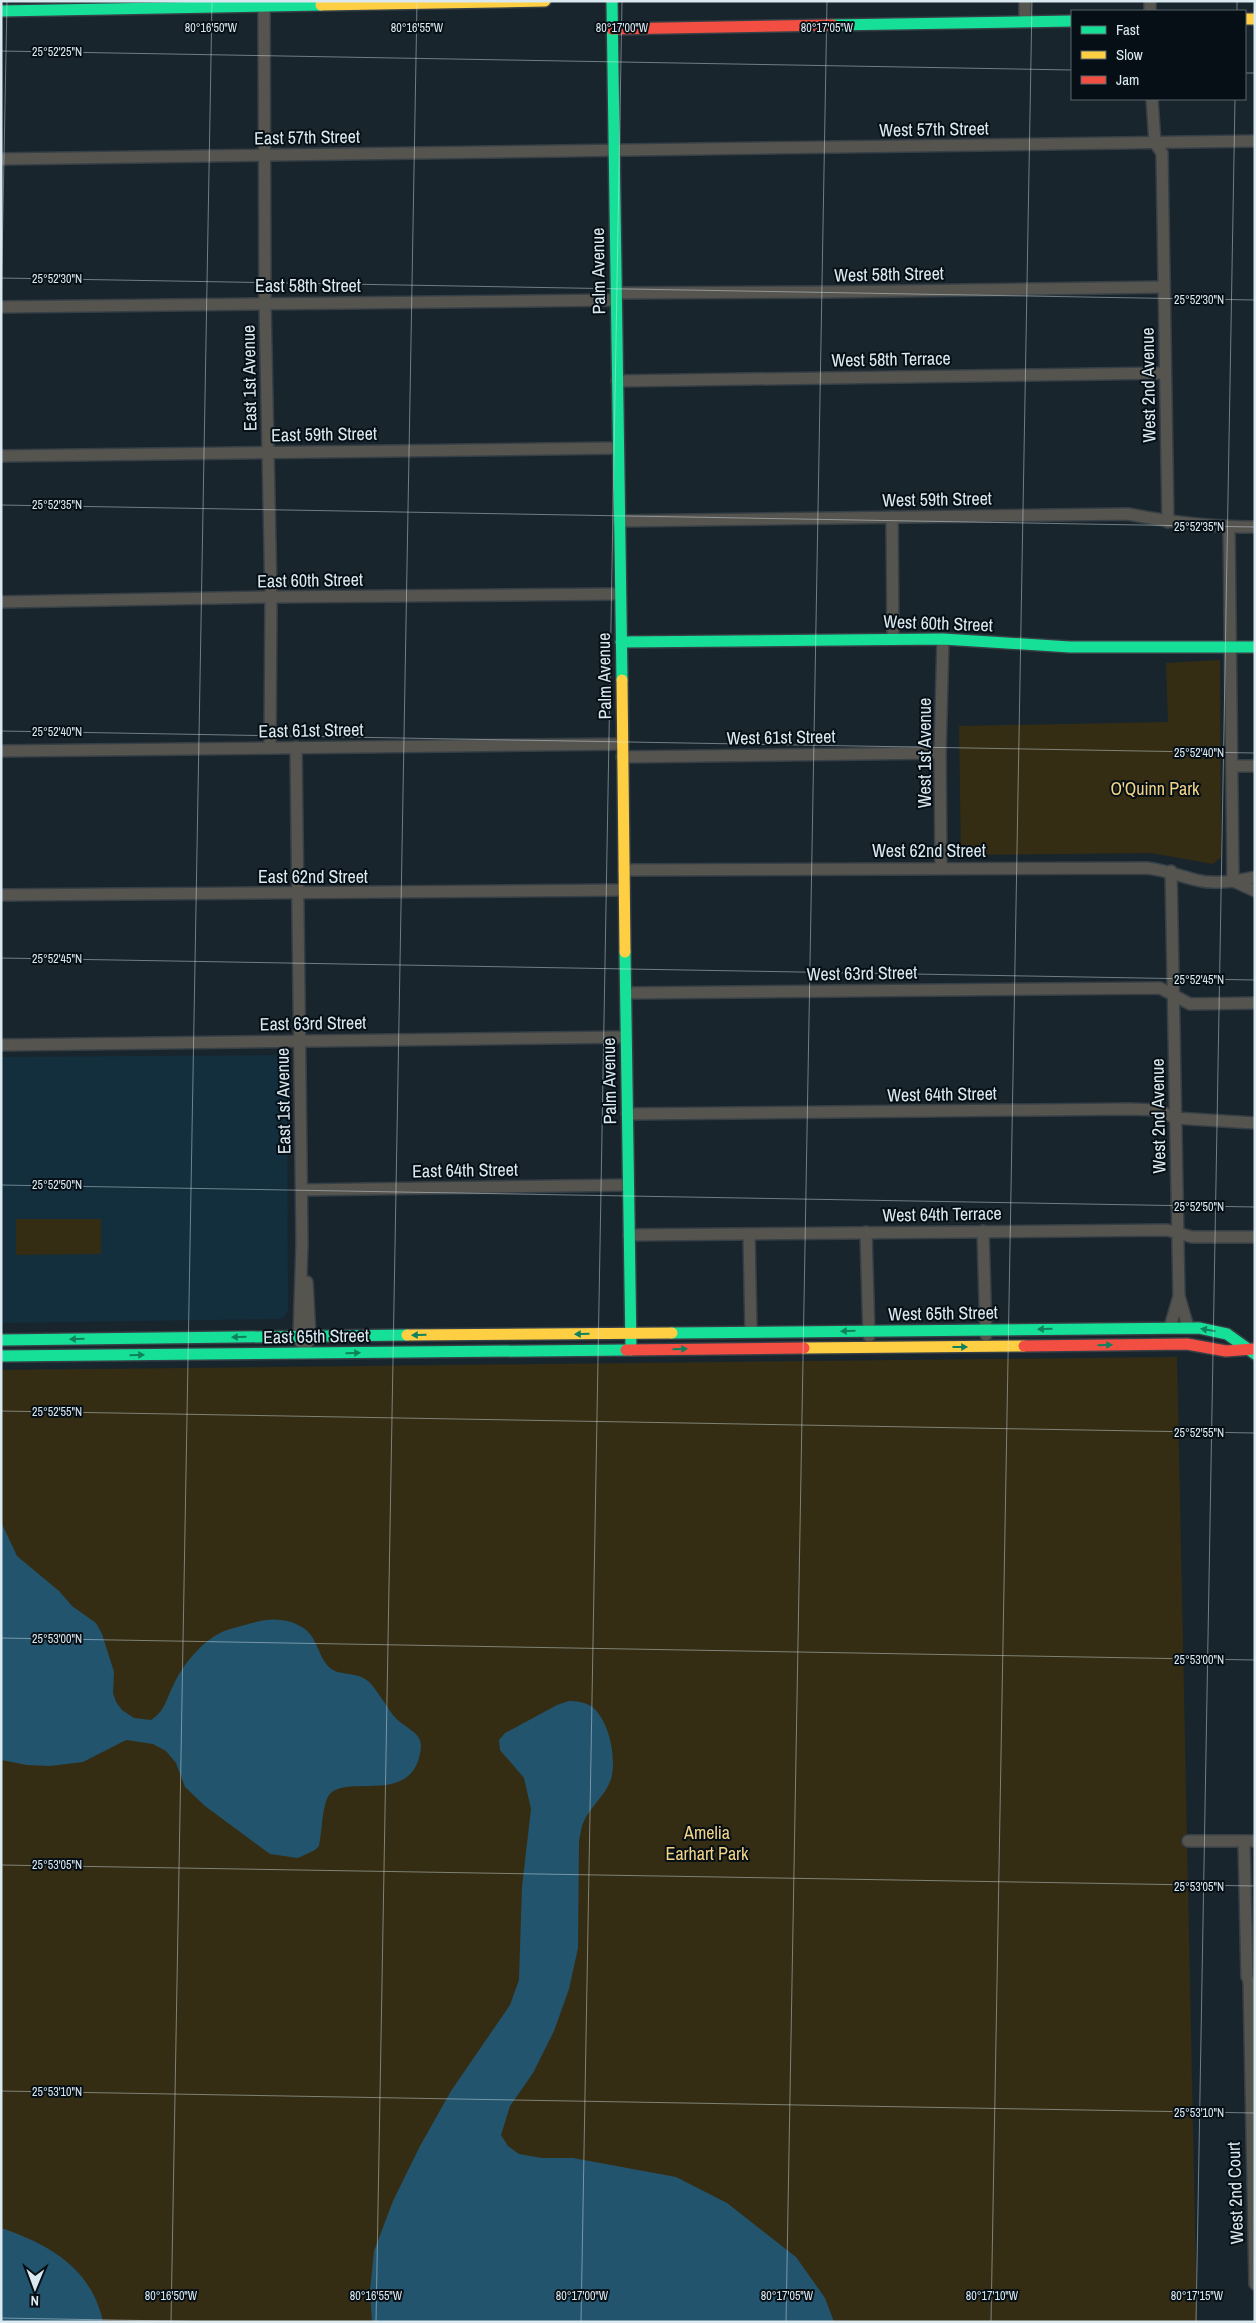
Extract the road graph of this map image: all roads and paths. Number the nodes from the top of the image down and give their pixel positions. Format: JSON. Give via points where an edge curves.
{"nodes":[{"id":1,"x":545,"y":1,"type":"edge"},
{"id":2,"x":612,"y":1,"type":"edge"},
{"id":3,"x":1025,"y":1,"type":"edge"},
{"id":4,"x":453,"y":2,"type":"edge"},
{"id":5,"x":264,"y":7,"type":"junction"},
{"id":6,"x":1,"y":11,"type":"edge"},
{"id":7,"x":1025,"y":21,"type":"junction"},
{"id":8,"x":1071,"y":21,"type":"edge"},
{"id":9,"x":612,"y":29,"type":"junction"},
{"id":10,"x":1152,"y":100,"type":"edge"},
{"id":11,"x":1255,"y":141,"type":"edge"},
{"id":12,"x":1155,"y":143,"type":"junction"},
{"id":13,"x":614,"y":150,"type":"junction"},
{"id":14,"x":265,"y":156,"type":"junction"},
{"id":15,"x":1,"y":158,"type":"edge"},
{"id":16,"x":1163,"y":287,"type":"junction"},
{"id":17,"x":616,"y":296,"type":"junction"},
{"id":18,"x":265,"y":303,"type":"junction"},
{"id":19,"x":1,"y":307,"type":"edge"},
{"id":20,"x":1165,"y":373,"type":"junction"},
{"id":21,"x":617,"y":381,"type":"junction"},
{"id":22,"x":618,"y":448,"type":"junction"},
{"id":23,"x":268,"y":452,"type":"junction"},
{"id":24,"x":1,"y":456,"type":"edge"},
{"id":25,"x":892,"y":517,"type":"junction"},
{"id":26,"x":619,"y":521,"type":"junction"},
{"id":27,"x":1168,"y":522,"type":"junction"},
{"id":28,"x":1229,"y":527,"type":"junction"},
{"id":29,"x":1255,"y":527,"type":"edge"},
{"id":30,"x":620,"y":594,"type":"junction"},
{"id":31,"x":271,"y":597,"type":"junction"},
{"id":32,"x":1,"y":602,"type":"edge"},
{"id":33,"x":893,"y":638,"type":"junction"},
{"id":34,"x":943,"y":638,"type":"junction"},
{"id":35,"x":621,"y":642,"type":"junction"},
{"id":36,"x":1231,"y":647,"type":"junction"},
{"id":37,"x":1255,"y":647,"type":"edge"},
{"id":38,"x":622,"y":744,"type":"junction"},
{"id":39,"x":296,"y":747,"type":"junction"},
{"id":40,"x":270,"y":748,"type":"junction"},
{"id":41,"x":1,"y":752,"type":"edge"},
{"id":42,"x":940,"y":752,"type":"junction"},
{"id":43,"x":622,"y":757,"type":"junction"},
{"id":44,"x":1232,"y":766,"type":"junction"},
{"id":45,"x":1255,"y":766,"type":"edge"},
{"id":46,"x":941,"y":867,"type":"junction"},
{"id":47,"x":624,"y":870,"type":"junction"},
{"id":48,"x":1172,"y":871,"type":"junction"},
{"id":49,"x":1255,"y":877,"type":"edge"},
{"id":50,"x":1233,"y":881,"type":"junction"},
{"id":51,"x":624,"y":890,"type":"junction"},
{"id":52,"x":1255,"y":891,"type":"edge"},
{"id":53,"x":298,"y":894,"type":"junction"},
{"id":54,"x":1,"y":895,"type":"edge"},
{"id":55,"x":626,"y":993,"type":"junction"},
{"id":56,"x":1173,"y":995,"type":"junction"},
{"id":57,"x":1255,"y":1003,"type":"edge"},
{"id":58,"x":626,"y":1037,"type":"junction"},
{"id":59,"x":300,"y":1040,"type":"junction"},
{"id":60,"x":1,"y":1045,"type":"edge"},
{"id":61,"x":627,"y":1114,"type":"junction"},
{"id":62,"x":1174,"y":1118,"type":"junction"},
{"id":63,"x":1255,"y":1123,"type":"edge"},
{"id":64,"x":628,"y":1185,"type":"junction"},
{"id":65,"x":302,"y":1190,"type":"junction"},
{"id":66,"x":983,"y":1231,"type":"junction"},
{"id":67,"x":866,"y":1232,"type":"junction"},
{"id":68,"x":750,"y":1234,"type":"junction"},
{"id":69,"x":1179,"y":1234,"type":"junction"},
{"id":70,"x":629,"y":1235,"type":"junction"},
{"id":71,"x":1255,"y":1237,"type":"edge"},
{"id":72,"x":1179,"y":1296,"type":"junction"},
{"id":73,"x":1170,"y":1327,"type":"junction"},
{"id":74,"x":1188,"y":1327,"type":"junction"},
{"id":75,"x":986,"y":1330,"type":"junction"},
{"id":76,"x":869,"y":1331,"type":"junction"},
{"id":77,"x":751,"y":1332,"type":"junction"},
{"id":78,"x":630,"y":1333,"type":"junction"},
{"id":79,"x":304,"y":1336,"type":"junction"},
{"id":80,"x":1,"y":1340,"type":"edge"},
{"id":81,"x":986,"y":1347,"type":"junction"},
{"id":82,"x":869,"y":1348,"type":"junction"},
{"id":83,"x":631,"y":1350,"type":"junction"},
{"id":84,"x":1253,"y":1351,"type":"edge"},
{"id":85,"x":304,"y":1353,"type":"junction"},
{"id":86,"x":1,"y":1356,"type":"edge"},
{"id":87,"x":1188,"y":1841,"type":"dead end"},
{"id":88,"x":1250,"y":1841,"type":"edge"},
{"id":89,"x":1253,"y":2133,"type":"edge"},
{"id":90,"x":1255,"y":2284,"type":"edge"}],
"edges":[{"from":1,"to":4,"type":"main road"},
{"from":2,"to":9,"type":"main road","name":"Palm Avenue"},
{"from":3,"to":7,"type":"street"},
{"from":4,"to":5,"type":"main road"},
{"from":5,"to":6,"type":"main road"},
{"from":5,"to":14,"type":"street","name":"East 1st Avenue"},
{"from":7,"to":8,"type":"main road"},
{"from":7,"to":9,"type":"main road"},
{"from":9,"to":13,"type":"main road","name":"Palm Avenue"},
{"from":10,"to":12,"type":"street","name":"West 2nd Avenue"},
{"from":11,"to":12,"type":"street","name":"West 57th Street"},
{"from":12,"to":13,"type":"street","name":"West 57th Street"},
{"from":12,"to":16,"type":"street","name":"West 2nd Avenue","via":[[1162,153]]},
{"from":13,"to":14,"type":"street","name":"East 57th Street"},
{"from":13,"to":17,"type":"main road","name":"Palm Avenue"},
{"from":14,"to":15,"type":"street","name":"East 57th Street"},
{"from":14,"to":18,"type":"street","name":"East 1st Avenue"},
{"from":16,"to":17,"type":"street","name":"West 58th Street"},
{"from":16,"to":20,"type":"street","name":"West 2nd Avenue"},
{"from":17,"to":18,"type":"street","name":"East 58th Street"},
{"from":17,"to":21,"type":"main road","name":"Palm Avenue"},
{"from":18,"to":19,"type":"street","name":"East 58th Street"},
{"from":18,"to":23,"type":"street","name":"East 1st Avenue"},
{"from":20,"to":21,"type":"street","name":"West 58th Terrace"},
{"from":20,"to":27,"type":"street","name":"West 2nd Avenue"},
{"from":21,"to":22,"type":"main road","name":"Palm Avenue"},
{"from":22,"to":23,"type":"street","name":"East 59th Street"},
{"from":22,"to":26,"type":"main road","name":"Palm Avenue"},
{"from":23,"to":24,"type":"street","name":"East 59th Street"},
{"from":23,"to":31,"type":"street","name":"East 1st Avenue"},
{"from":25,"to":26,"type":"street","name":"West 59th Street"},
{"from":25,"to":27,"type":"street","name":"West 59th Street","via":[[1128,514]]},
{"from":25,"to":33,"type":"street"},
{"from":26,"to":30,"type":"main road","name":"Palm Avenue"},
{"from":27,"to":28,"type":"street","name":"West 59th Street"},
{"from":28,"to":29,"type":"street","name":"West 59th Street"},
{"from":28,"to":36,"type":"street"},
{"from":30,"to":31,"type":"street","name":"East 60th Street"},
{"from":30,"to":35,"type":"main road","name":"Palm Avenue"},
{"from":31,"to":32,"type":"street","name":"East 60th Street"},
{"from":31,"to":40,"type":"street","name":"East 1st Avenue"},
{"from":33,"to":34,"type":"main road","name":"West 60th Street"},
{"from":33,"to":35,"type":"main road","name":"West 60th Street"},
{"from":34,"to":36,"type":"main road","name":"West 60th Street","via":[[1070,647]]},
{"from":34,"to":42,"type":"street","name":"West 1st Avenue"},
{"from":35,"to":38,"type":"main road","name":"Palm Avenue"},
{"from":36,"to":37,"type":"main road","name":"West 60th Street"},
{"from":36,"to":44,"type":"street"},
{"from":38,"to":39,"type":"street","name":"East 61st Street"},
{"from":38,"to":43,"type":"main road","name":"Palm Avenue"},
{"from":39,"to":40,"type":"street","name":"East 61st Street"},
{"from":39,"to":53,"type":"street","name":"East 1st Avenue"},
{"from":40,"to":41,"type":"street","name":"East 61st Street"},
{"from":42,"to":43,"type":"street","name":"West 61st Street"},
{"from":42,"to":46,"type":"street","name":"West 1st Avenue"},
{"from":43,"to":47,"type":"main road","name":"Palm Avenue"},
{"from":44,"to":45,"type":"street"},
{"from":44,"to":50,"type":"street"},
{"from":46,"to":47,"type":"street","name":"West 62nd Street"},
{"from":46,"to":48,"type":"street","name":"West 62nd Street","via":[[1147,868]]},
{"from":47,"to":51,"type":"main road","name":"Palm Avenue"},
{"from":48,"to":50,"type":"street","name":"West 62nd Street","via":[[1198,880]]},
{"from":48,"to":56,"type":"street","name":"West 2nd Avenue"},
{"from":49,"to":50,"type":"street","name":"West 62nd Street"},
{"from":50,"to":52,"type":"street","name":"West 62nd Street"},
{"from":51,"to":53,"type":"street","name":"East 62nd Street"},
{"from":51,"to":55,"type":"main road","name":"Palm Avenue"},
{"from":53,"to":54,"type":"street","name":"East 62nd Street"},
{"from":53,"to":59,"type":"street","name":"East 1st Avenue"},
{"from":55,"to":56,"type":"street","name":"West 63rd Street","via":[[1160,988]]},
{"from":55,"to":58,"type":"main road","name":"Palm Avenue"},
{"from":56,"to":57,"type":"street","via":[[1190,1004]]},
{"from":56,"to":62,"type":"street","name":"West 2nd Avenue"},
{"from":58,"to":59,"type":"street","name":"East 63rd Street"},
{"from":58,"to":61,"type":"main road","name":"Palm Avenue"},
{"from":59,"to":60,"type":"street","name":"East 63rd Street"},
{"from":59,"to":65,"type":"street","name":"East 1st Avenue"},
{"from":61,"to":62,"type":"street","name":"West 64th Street","via":[[1129,1109],[1158,1110]]},
{"from":61,"to":64,"type":"main road","name":"Palm Avenue"},
{"from":62,"to":63,"type":"street","name":"West 64th Street"},
{"from":62,"to":69,"type":"street","name":"West 2nd Avenue"},
{"from":64,"to":65,"type":"street","name":"East 64th Street"},
{"from":64,"to":70,"type":"main road","name":"Palm Avenue"},
{"from":65,"to":79,"type":"street","name":"East 1st Avenue"},
{"from":66,"to":67,"type":"street","name":"West 64th Terrace"},
{"from":66,"to":69,"type":"street","name":"West 64th Terrace","via":[[1167,1230]]},
{"from":66,"to":75,"type":"street"},
{"from":67,"to":68,"type":"street","name":"West 64th Terrace"},
{"from":67,"to":76,"type":"street"},
{"from":68,"to":70,"type":"street","name":"West 64th Terrace"},
{"from":68,"to":77,"type":"street"},
{"from":69,"to":71,"type":"street","name":"West 64th Terrace"},
{"from":69,"to":72,"type":"street","name":"West 2nd Avenue"},
{"from":70,"to":78,"type":"main road","name":"Palm Avenue"},
{"from":72,"to":73,"type":"street","name":"West 2nd Avenue"},
{"from":72,"to":74,"type":"street","name":"West 2nd Avenue"},
{"from":73,"to":74,"type":"main road","name":"West 65th Street"},
{"from":73,"to":75,"type":"main road","name":"West 65th Street","one_way":true},
{"from":84,"to":74,"type":"main road","name":"West 65th Street","one_way":true,"via":[[1227,1334]]},
{"from":75,"to":76,"type":"main road","name":"West 65th Street"},
{"from":75,"to":81,"type":"street"},
{"from":76,"to":77,"type":"main road","name":"West 65th Street","one_way":true},
{"from":76,"to":82,"type":"street"},
{"from":77,"to":78,"type":"main road","name":"West 65th Street"},
{"from":78,"to":79,"type":"main road","name":"East 65th Street","one_way":true},
{"from":78,"to":83,"type":"main road","name":"Palm Avenue"},
{"from":79,"to":80,"type":"main road","name":"East 65th Street","one_way":true},
{"from":79,"to":85,"type":"street","name":"East 1st Avenue"},
{"from":82,"to":81,"type":"main road","name":"West 65th Street","one_way":true},
{"from":81,"to":84,"type":"main road","name":"West 65th Street","one_way":true,"via":[[1187,1344],[1226,1351]]},
{"from":83,"to":82,"type":"main road","name":"West 65th Street","one_way":true},
{"from":85,"to":83,"type":"main road","name":"East 65th Street","one_way":true},
{"from":86,"to":85,"type":"main road","name":"East 65th Street","one_way":true},
{"from":87,"to":88,"type":"street"},
{"from":88,"to":89,"type":"street","name":"West 2nd Court","via":[[1248,1979]]},
{"from":89,"to":90,"type":"street","name":"West 2nd Court"}]}
